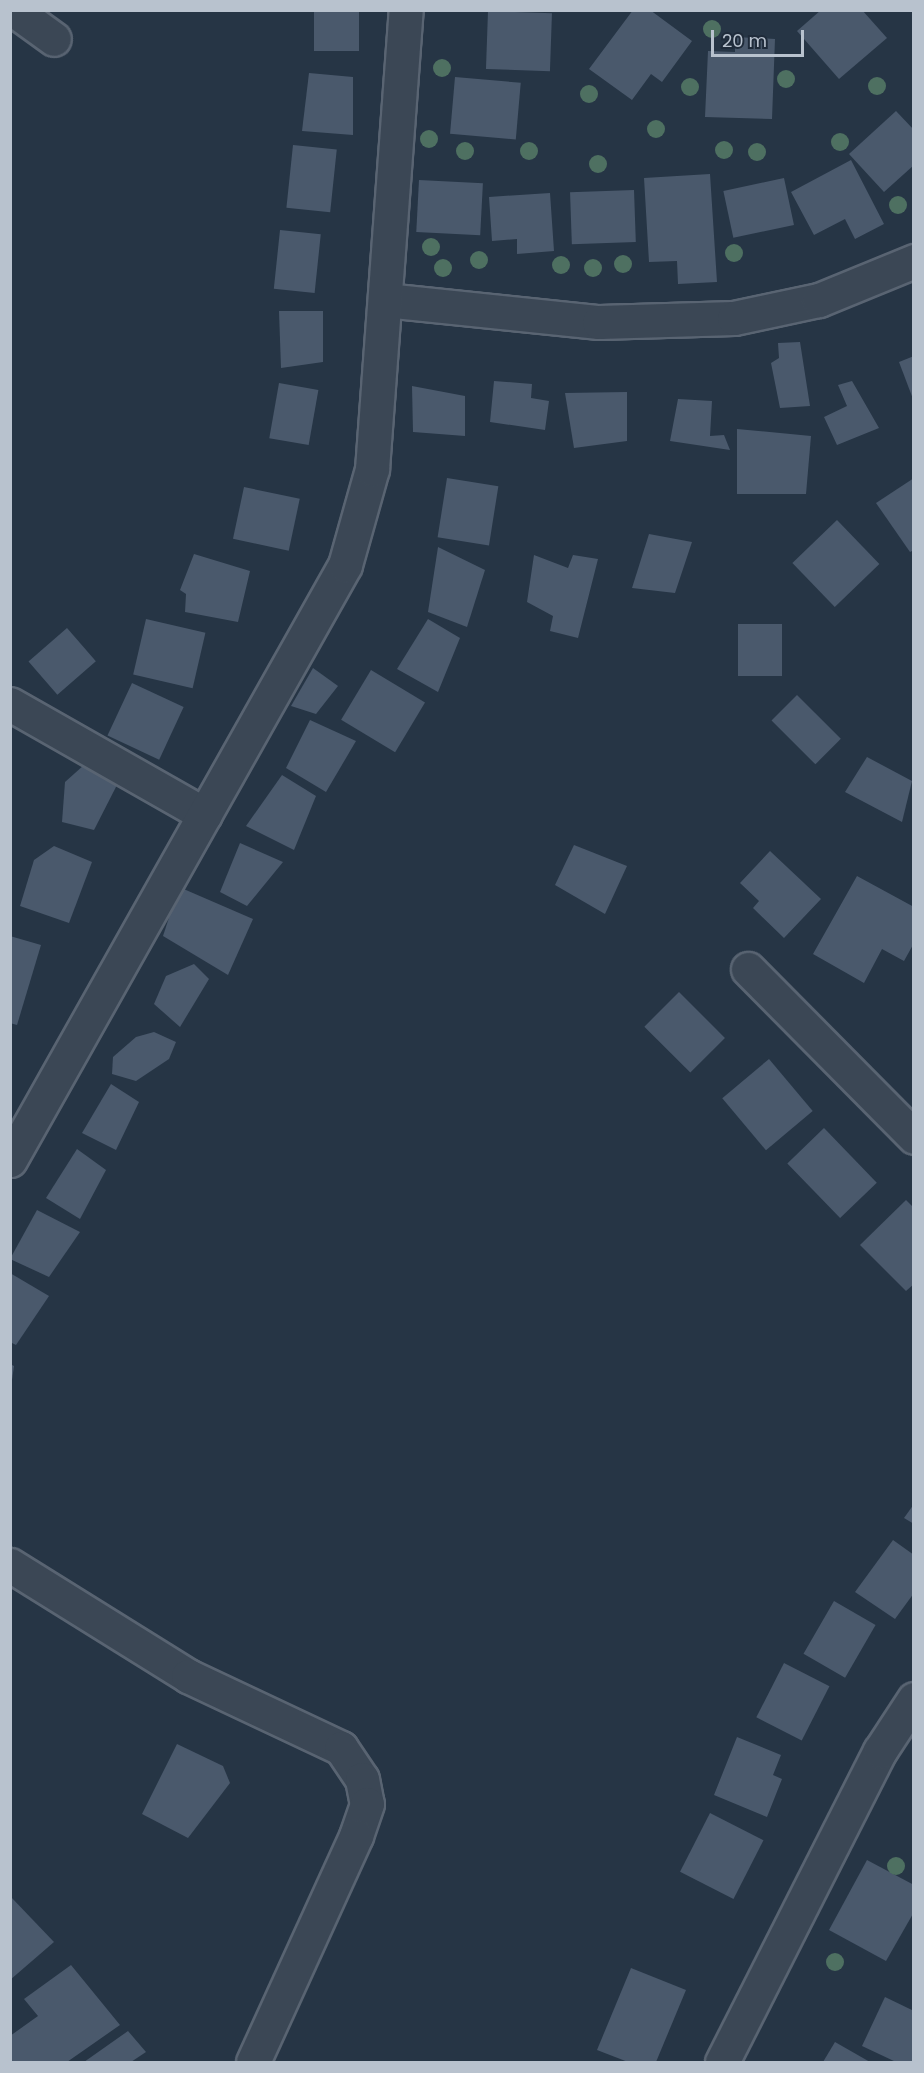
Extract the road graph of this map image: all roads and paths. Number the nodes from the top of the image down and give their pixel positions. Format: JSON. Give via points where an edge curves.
{"nodes":[{"id":1,"x":14,"y":10,"type":"edge"},
{"id":2,"x":406,"y":10,"type":"edge"},
{"id":3,"x":54,"y":39,"type":"dead end"},
{"id":4,"x":914,"y":261,"type":"edge"},
{"id":5,"x":385,"y":300,"type":"junction"},
{"id":6,"x":10,"y":704,"type":"edge"},
{"id":7,"x":205,"y":815,"type":"junction"},
{"id":8,"x":748,"y":969,"type":"dead end"},
{"id":9,"x":914,"y":1137,"type":"edge"},
{"id":10,"x":10,"y":1160,"type":"edge"},
{"id":11,"x":10,"y":1565,"type":"edge"},
{"id":12,"x":914,"y":1699,"type":"edge"},
{"id":13,"x":253,"y":2062,"type":"edge"},
{"id":14,"x":722,"y":2062,"type":"edge"}],
"edges":[{"from":1,"to":3,"type":"street"},
{"from":2,"to":5,"type":"street"},
{"from":4,"to":5,"type":"street","via":[[819,300],[734,318],[598,322]]},
{"from":5,"to":7,"type":"street","via":[[372,469],[345,565]]},
{"from":6,"to":7,"type":"street"},
{"from":7,"to":10,"type":"street"},
{"from":8,"to":9,"type":"street"},
{"from":11,"to":13,"type":"street","via":[[188,1676],[341,1749],[363,1779],[367,1804],[356,1836]]},
{"from":12,"to":14,"type":"street","via":[[880,1751]]}]}
